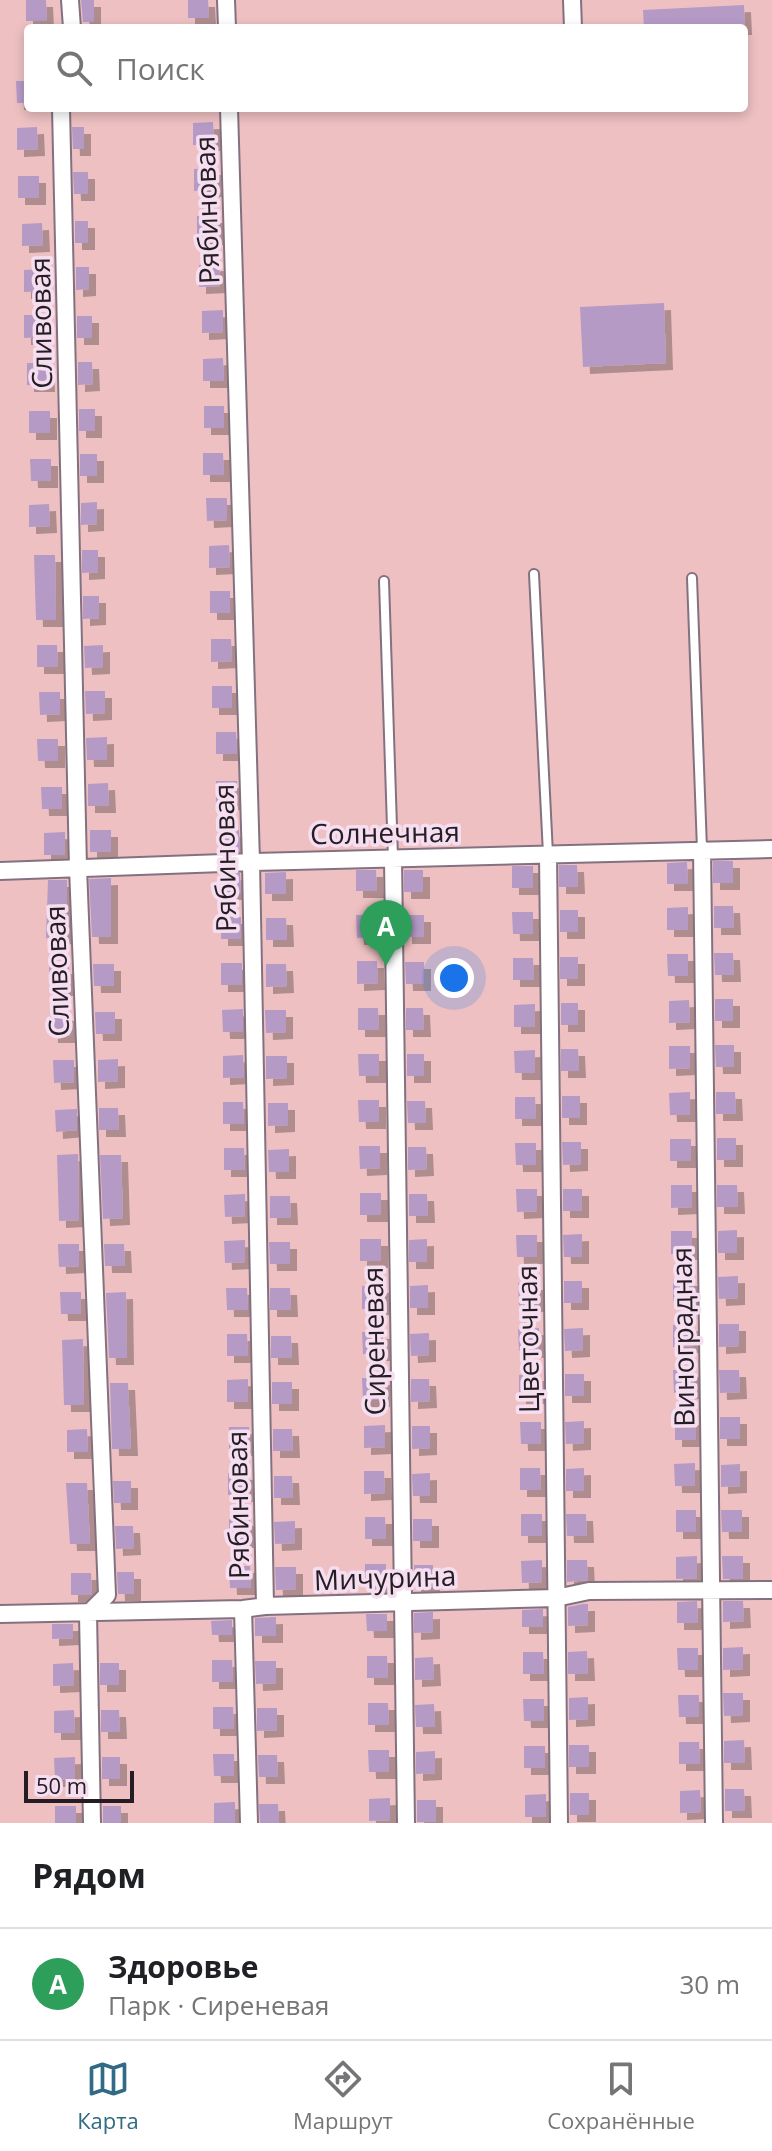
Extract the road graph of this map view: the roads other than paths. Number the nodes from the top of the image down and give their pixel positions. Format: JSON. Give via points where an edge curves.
{"nodes":[{"id":1,"x":70,"y":0,"type":"edge"},
{"id":2,"x":226,"y":0,"type":"edge"},
{"id":3,"x":572,"y":0,"type":"edge"},
{"id":4,"x":72,"y":24,"type":"edge"},
{"id":5,"x":227,"y":24,"type":"edge"},
{"id":6,"x":573,"y":24,"type":"edge"},
{"id":7,"x":61,"y":112,"type":"edge"},
{"id":8,"x":229,"y":112,"type":"edge"},
{"id":9,"x":534,"y":574,"type":"dead end"},
{"id":10,"x":692,"y":578,"type":"dead end"},
{"id":11,"x":384,"y":581,"type":"dead end"},
{"id":12,"x":702,"y":849,"type":"junction"},
{"id":13,"x":772,"y":849,"type":"edge"},
{"id":14,"x":548,"y":854,"type":"junction"},
{"id":15,"x":393,"y":859,"type":"junction"},
{"id":16,"x":251,"y":862,"type":"junction"},
{"id":17,"x":78,"y":868,"type":"junction"},
{"id":18,"x":0,"y":871,"type":"edge"},
{"id":19,"x":772,"y":1590,"type":"edge"},
{"id":20,"x":711,"y":1592,"type":"junction"},
{"id":21,"x":556,"y":1598,"type":"junction"},
{"id":22,"x":402,"y":1603,"type":"junction"},
{"id":23,"x":265,"y":1606,"type":"junction"},
{"id":24,"x":243,"y":1609,"type":"junction"},
{"id":25,"x":0,"y":1614,"type":"edge"},
{"id":26,"x":88,"y":1614,"type":"junction"},
{"id":27,"x":92,"y":1823,"type":"edge"},
{"id":28,"x":249,"y":1823,"type":"edge"},
{"id":29,"x":406,"y":1823,"type":"edge"},
{"id":30,"x":559,"y":1823,"type":"edge"},
{"id":31,"x":714,"y":1823,"type":"edge"}],
"edges":[{"from":1,"to":4,"type":"street"},
{"from":2,"to":5,"type":"street"},
{"from":3,"to":6,"type":"street"},
{"from":7,"to":17,"type":"street","name":"Сливовая"},
{"from":8,"to":16,"type":"street","name":"Рябиновая"},
{"from":9,"to":14,"type":"lane"},
{"from":10,"to":12,"type":"lane"},
{"from":11,"to":15,"type":"lane"},
{"from":12,"to":13,"type":"street","name":"Солнечная"},
{"from":12,"to":14,"type":"street","name":"Солнечная"},
{"from":12,"to":20,"type":"street","name":"Виноградная"},
{"from":14,"to":15,"type":"street","name":"Солнечная"},
{"from":14,"to":21,"type":"street","name":"Цветочная"},
{"from":15,"to":16,"type":"street","name":"Солнечная"},
{"from":15,"to":22,"type":"street","name":"Сиреневая"},
{"from":16,"to":17,"type":"street","name":"Солнечная"},
{"from":16,"to":23,"type":"street","name":"Рябиновая"},
{"from":17,"to":18,"type":"street","name":"Солнечная"},
{"from":17,"to":26,"type":"street","name":"Сливовая","via":[[107,1595]]},
{"from":19,"to":20,"type":"street","name":"Мичурина"},
{"from":20,"to":21,"type":"street","name":"Мичурина","via":[[589,1591]]},
{"from":20,"to":31,"type":"street","name":"Виноградная"},
{"from":21,"to":22,"type":"street","name":"Мичурина"},
{"from":21,"to":30,"type":"street","name":"Цветочная"},
{"from":22,"to":23,"type":"street","name":"Мичурина"},
{"from":22,"to":29,"type":"street","name":"Сиреневая"},
{"from":23,"to":24,"type":"street","name":"Мичурина"},
{"from":24,"to":26,"type":"street","name":"Мичурина"},
{"from":24,"to":28,"type":"street","name":"Рябиновая"},
{"from":25,"to":26,"type":"street","name":"Мичурина"},
{"from":26,"to":27,"type":"street"}]}
